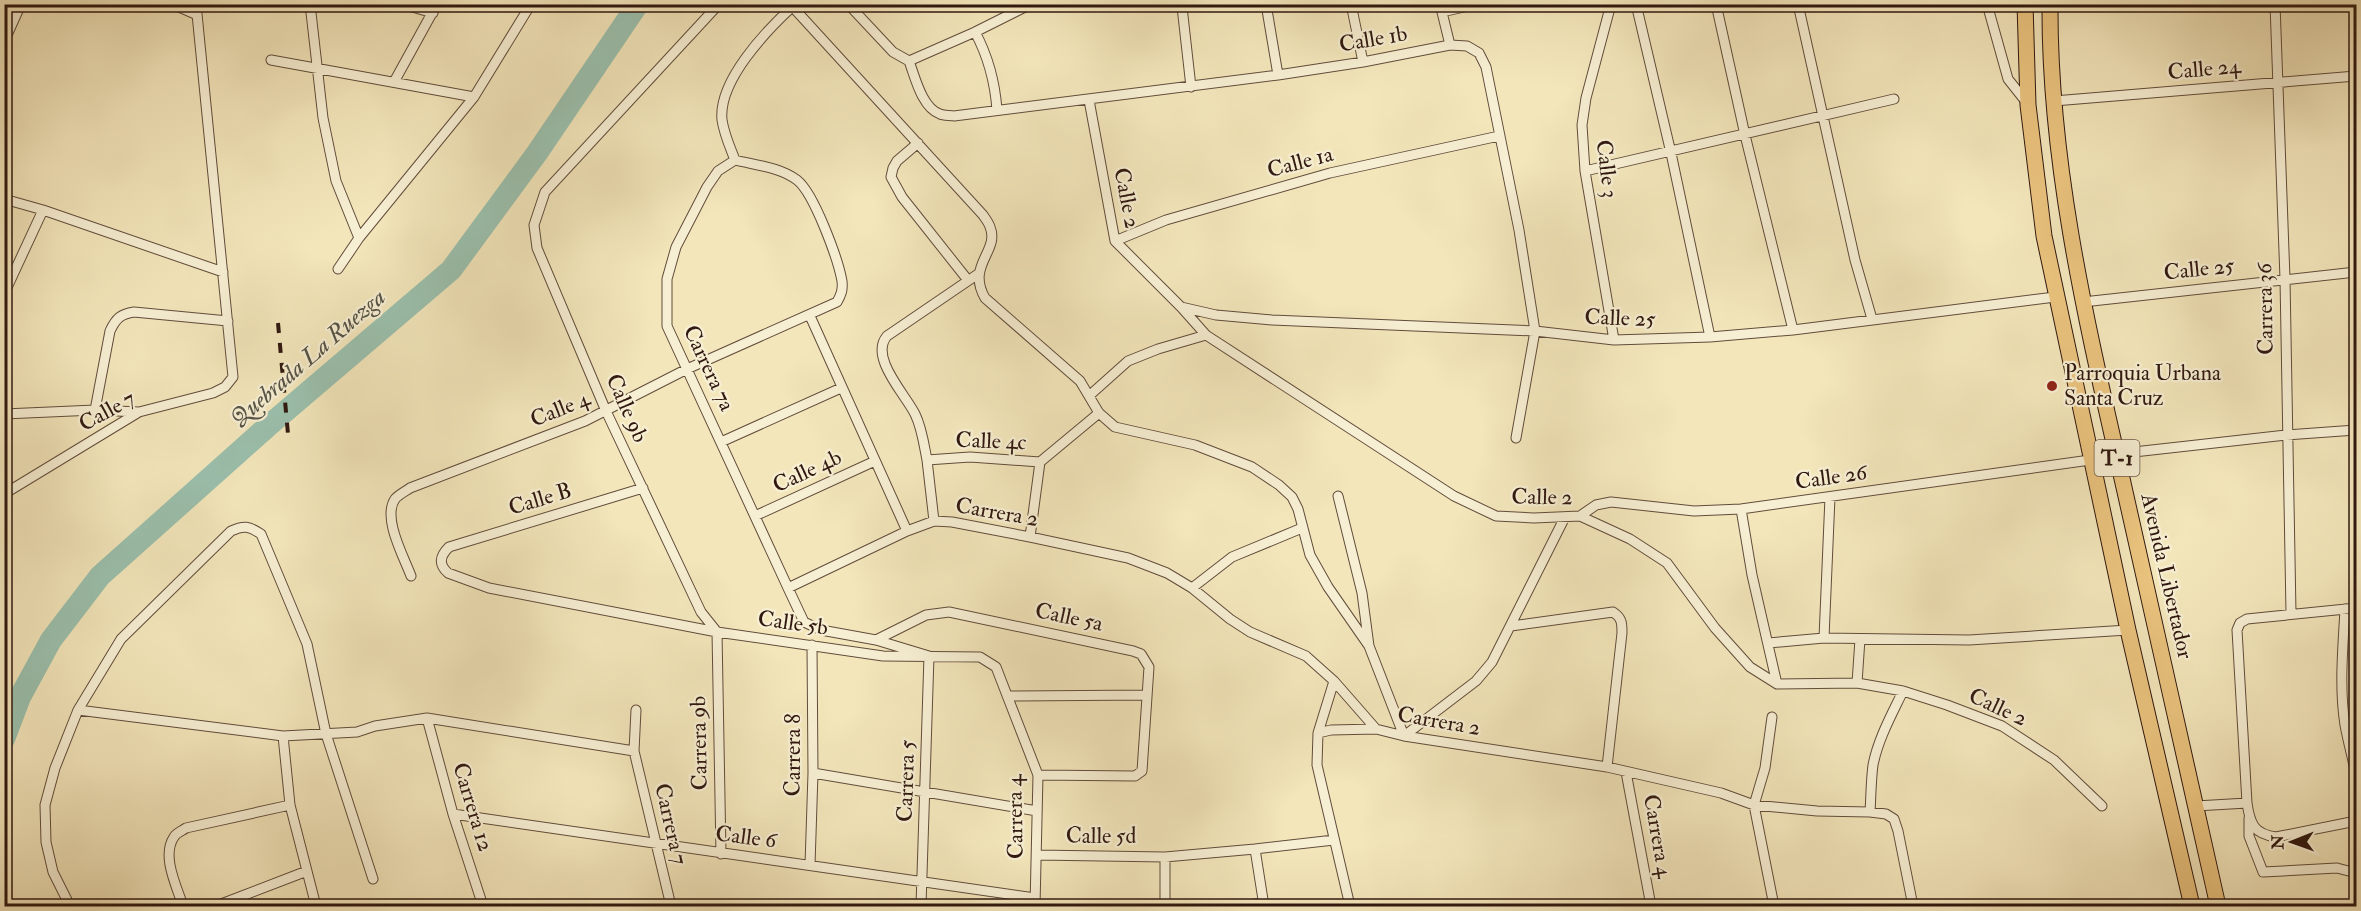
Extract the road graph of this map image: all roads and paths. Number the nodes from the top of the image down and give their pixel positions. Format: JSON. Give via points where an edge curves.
{"nodes":[{"id":1,"x":21,"y":4,"type":"edge"},
{"id":2,"x":172,"y":4,"type":"edge"},
{"id":3,"x":196,"y":4,"type":"edge"},
{"id":4,"x":309,"y":4,"type":"edge"},
{"id":5,"x":402,"y":4,"type":"edge"},
{"id":6,"x":531,"y":4,"type":"edge"},
{"id":7,"x":719,"y":4,"type":"edge"},
{"id":8,"x":848,"y":4,"type":"edge"},
{"id":9,"x":1266,"y":4,"type":"edge"},
{"id":10,"x":1351,"y":4,"type":"edge"},
{"id":11,"x":1477,"y":4,"type":"edge"},
{"id":12,"x":1611,"y":4,"type":"edge"},
{"id":13,"x":1636,"y":4,"type":"edge"},
{"id":14,"x":1716,"y":4,"type":"edge"},
{"id":15,"x":1798,"y":4,"type":"edge"},
{"id":16,"x":1987,"y":4,"type":"edge"},
{"id":17,"x":2025,"y":4,"type":"edge"},
{"id":18,"x":2050,"y":4,"type":"edge"},
{"id":19,"x":2275,"y":4,"type":"edge"},
{"id":20,"x":1030,"y":5,"type":"edge"},
{"id":21,"x":791,"y":6,"type":"edge"},
{"id":22,"x":1182,"y":7,"type":"dead end"},
{"id":23,"x":1441,"y":8,"type":"edge"},
{"id":24,"x":435,"y":9,"type":"edge"},
{"id":25,"x":197,"y":15,"type":"junction"},
{"id":26,"x":975,"y":32,"type":"junction"},
{"id":27,"x":4,"y":42,"type":"edge"},
{"id":28,"x":1450,"y":45,"type":"junction"},
{"id":29,"x":272,"y":60,"type":"dead end"},
{"id":30,"x":909,"y":61,"type":"junction"},
{"id":31,"x":1363,"y":62,"type":"junction"},
{"id":32,"x":316,"y":68,"type":"junction"},
{"id":33,"x":1278,"y":75,"type":"junction"},
{"id":34,"x":2356,"y":76,"type":"edge"},
{"id":35,"x":394,"y":82,"type":"junction"},
{"id":36,"x":2280,"y":82,"type":"junction"},
{"id":37,"x":1191,"y":87,"type":"junction"},
{"id":38,"x":474,"y":97,"type":"junction"},
{"id":39,"x":1894,"y":99,"type":"dead end"},
{"id":40,"x":1089,"y":100,"type":"junction"},
{"id":41,"x":2054,"y":101,"type":"junction"},
{"id":42,"x":2028,"y":105,"type":"junction"},
{"id":43,"x":997,"y":110,"type":"junction"},
{"id":44,"x":1822,"y":115,"type":"junction"},
{"id":45,"x":1745,"y":135,"type":"junction"},
{"id":46,"x":1499,"y":136,"type":"junction"},
{"id":47,"x":918,"y":143,"type":"junction"},
{"id":48,"x":1671,"y":153,"type":"junction"},
{"id":49,"x":735,"y":160,"type":"junction"},
{"id":50,"x":1585,"y":171,"type":"junction"},
{"id":51,"x":4,"y":199,"type":"edge"},
{"id":52,"x":43,"y":210,"type":"junction"},
{"id":53,"x":359,"y":238,"type":"junction"},
{"id":54,"x":1115,"y":242,"type":"junction"},
{"id":55,"x":338,"y":269,"type":"dead end"},
{"id":56,"x":223,"y":272,"type":"junction"},
{"id":57,"x":2356,"y":272,"type":"edge"},
{"id":58,"x":978,"y":274,"type":"junction"},
{"id":59,"x":967,"y":279,"type":"junction"},
{"id":60,"x":2284,"y":279,"type":"junction"},
{"id":61,"x":4,"y":294,"type":"edge"},
{"id":62,"x":2055,"y":297,"type":"junction"},
{"id":63,"x":2083,"y":302,"type":"junction"},
{"id":64,"x":1181,"y":308,"type":"junction"},
{"id":65,"x":810,"y":316,"type":"junction"},
{"id":66,"x":1872,"y":319,"type":"junction"},
{"id":67,"x":228,"y":321,"type":"junction"},
{"id":68,"x":1793,"y":330,"type":"junction"},
{"id":69,"x":1535,"y":331,"type":"junction"},
{"id":70,"x":1206,"y":335,"type":"junction"},
{"id":71,"x":1710,"y":337,"type":"junction"},
{"id":72,"x":1614,"y":340,"type":"junction"},
{"id":73,"x":687,"y":369,"type":"junction"},
{"id":74,"x":841,"y":388,"type":"junction"},
{"id":75,"x":1090,"y":395,"type":"junction"},
{"id":76,"x":95,"y":410,"type":"junction"},
{"id":77,"x":606,"y":411,"type":"junction"},
{"id":78,"x":139,"y":412,"type":"junction"},
{"id":79,"x":1099,"y":413,"type":"junction"},
{"id":80,"x":4,"y":414,"type":"edge"},
{"id":81,"x":2356,"y":430,"type":"edge"},
{"id":82,"x":2286,"y":435,"type":"junction"},
{"id":83,"x":1516,"y":438,"type":"dead end"},
{"id":84,"x":721,"y":442,"type":"junction"},
{"id":85,"x":2116,"y":453,"type":"junction"},
{"id":86,"x":927,"y":460,"type":"junction"},
{"id":87,"x":2090,"y":460,"type":"junction"},
{"id":88,"x":874,"y":461,"type":"junction"},
{"id":89,"x":1040,"y":462,"type":"junction"},
{"id":90,"x":643,"y":488,"type":"junction"},
{"id":91,"x":4,"y":494,"type":"edge"},
{"id":92,"x":1338,"y":496,"type":"dead end"},
{"id":93,"x":1830,"y":497,"type":"junction"},
{"id":94,"x":1741,"y":509,"type":"junction"},
{"id":95,"x":755,"y":516,"type":"junction"},
{"id":96,"x":1580,"y":516,"type":"junction"},
{"id":97,"x":1565,"y":517,"type":"junction"},
{"id":98,"x":934,"y":521,"type":"junction"},
{"id":99,"x":1302,"y":528,"type":"junction"},
{"id":100,"x":907,"y":531,"type":"junction"},
{"id":101,"x":1030,"y":537,"type":"junction"},
{"id":102,"x":449,"y":546,"type":"joint"},
{"id":103,"x":411,"y":576,"type":"dead end"},
{"id":104,"x":788,"y":588,"type":"junction"},
{"id":105,"x":1192,"y":588,"type":"junction"},
{"id":106,"x":2356,"y":608,"type":"edge"},
{"id":107,"x":2345,"y":609,"type":"junction"},
{"id":108,"x":2291,"y":614,"type":"junction"},
{"id":109,"x":1511,"y":626,"type":"junction"},
{"id":110,"x":2128,"y":630,"type":"junction"},
{"id":111,"x":717,"y":632,"type":"junction"},
{"id":112,"x":1824,"y":638,"type":"junction"},
{"id":113,"x":1860,"y":639,"type":"junction"},
{"id":114,"x":876,"y":640,"type":"junction"},
{"id":115,"x":1768,"y":643,"type":"junction"},
{"id":116,"x":812,"y":645,"type":"junction"},
{"id":117,"x":1369,"y":646,"type":"junction"},
{"id":118,"x":929,"y":656,"type":"junction"},
{"id":119,"x":1334,"y":681,"type":"junction"},
{"id":120,"x":1857,"y":683,"type":"junction"},
{"id":121,"x":1777,"y":684,"type":"junction"},
{"id":122,"x":1903,"y":691,"type":"junction"},
{"id":123,"x":1147,"y":695,"type":"junction"},
{"id":124,"x":1007,"y":696,"type":"junction"},
{"id":125,"x":78,"y":710,"type":"junction"},
{"id":126,"x":636,"y":710,"type":"dead end"},
{"id":127,"x":1772,"y":717,"type":"dead end"},
{"id":128,"x":427,"y":718,"type":"junction"},
{"id":129,"x":1376,"y":729,"type":"junction"},
{"id":130,"x":1318,"y":733,"type":"junction"},
{"id":131,"x":326,"y":734,"type":"junction"},
{"id":132,"x":283,"y":736,"type":"junction"},
{"id":133,"x":1404,"y":736,"type":"junction"},
{"id":134,"x":634,"y":751,"type":"junction"},
{"id":135,"x":1607,"y":767,"type":"junction"},
{"id":136,"x":1626,"y":772,"type":"junction"},
{"id":137,"x":813,"y":773,"type":"junction"},
{"id":138,"x":1038,"y":775,"type":"junction"},
{"id":139,"x":2356,"y":776,"type":"edge"},
{"id":140,"x":926,"y":793,"type":"junction"},
{"id":141,"x":2247,"y":802,"type":"junction"},
{"id":142,"x":290,"y":805,"type":"junction"},
{"id":143,"x":1754,"y":805,"type":"junction"},
{"id":144,"x":2102,"y":806,"type":"dead end"},
{"id":145,"x":2196,"y":806,"type":"junction"},
{"id":146,"x":1037,"y":811,"type":"junction"},
{"id":147,"x":1870,"y":812,"type":"junction"},
{"id":148,"x":453,"y":814,"type":"junction"},
{"id":149,"x":2249,"y":817,"type":"junction"},
{"id":150,"x":2356,"y":821,"type":"edge"},
{"id":151,"x":1334,"y":840,"type":"junction"},
{"id":152,"x":655,"y":845,"type":"junction"},
{"id":153,"x":1255,"y":849,"type":"junction"},
{"id":154,"x":721,"y":854,"type":"junction"},
{"id":155,"x":1037,"y":855,"type":"junction"},
{"id":156,"x":1165,"y":857,"type":"junction"},
{"id":157,"x":810,"y":865,"type":"junction"},
{"id":158,"x":307,"y":871,"type":"junction"},
{"id":159,"x":2356,"y":873,"type":"edge"},
{"id":160,"x":373,"y":879,"type":"dead end"},
{"id":161,"x":921,"y":883,"type":"junction"},
{"id":162,"x":1035,"y":902,"type":"edge"},
{"id":163,"x":1264,"y":905,"type":"edge"},
{"id":164,"x":70,"y":906,"type":"edge"},
{"id":165,"x":183,"y":906,"type":"edge"},
{"id":166,"x":216,"y":906,"type":"edge"},
{"id":167,"x":316,"y":906,"type":"edge"},
{"id":168,"x":483,"y":906,"type":"edge"},
{"id":169,"x":671,"y":906,"type":"edge"},
{"id":170,"x":921,"y":906,"type":"edge"},
{"id":171,"x":1166,"y":906,"type":"edge"},
{"id":172,"x":1241,"y":906,"type":"edge"},
{"id":173,"x":1350,"y":906,"type":"edge"},
{"id":174,"x":1651,"y":906,"type":"edge"},
{"id":175,"x":1774,"y":906,"type":"edge"},
{"id":176,"x":1913,"y":906,"type":"edge"},
{"id":177,"x":2192,"y":906,"type":"edge"},
{"id":178,"x":2218,"y":906,"type":"edge"}],
"edges":[{"from":1,"to":27,"type":"street"},
{"from":2,"to":25,"type":"street"},
{"from":3,"to":25,"type":"street"},
{"from":4,"to":32,"type":"street"},
{"from":5,"to":24,"type":"street"},
{"from":6,"to":38,"type":"street"},
{"from":7,"to":77,"type":"street","name":"Calle 9b","via":[[545,192],[534,225],[537,248]]},
{"from":8,"to":30,"type":"street","via":[[893,52]]},
{"from":9,"to":33,"type":"street"},
{"from":10,"to":31,"type":"street"},
{"from":11,"to":23,"type":"street"},
{"from":12,"to":50,"type":"street","name":"Calle 3","via":[[1586,98],[1582,125]]},
{"from":13,"to":48,"type":"street"},
{"from":14,"to":45,"type":"street"},
{"from":15,"to":44,"type":"street"},
{"from":16,"to":42,"type":"street","via":[[2008,79]]},
{"from":17,"to":42,"type":"main road","number":"T-1"},
{"from":18,"to":41,"type":"main road","name":"Avenida Libertador","number":"T-1"},
{"from":19,"to":36,"type":"street","name":"Carrera 36"},
{"from":20,"to":26,"type":"street"},
{"from":21,"to":47,"type":"street"},
{"from":21,"to":49,"type":"street","via":[[744,57],[727,93],[722,117]]},
{"from":22,"to":37,"type":"street"},
{"from":23,"to":28,"type":"street"},
{"from":24,"to":35,"type":"street"},
{"from":25,"to":56,"type":"street"},
{"from":26,"to":30,"type":"street"},
{"from":26,"to":43,"type":"street","via":[[992,69]]},
{"from":28,"to":31,"type":"street","name":"Calle 1b"},
{"from":28,"to":46,"type":"street","name":"Calle 1b","via":[[1467,46],[1479,53],[1486,67]]},
{"from":29,"to":32,"type":"street"},
{"from":30,"to":43,"type":"street","name":"Calle 1b","via":[[925,99],[940,114]]},
{"from":31,"to":33,"type":"street","name":"Calle 1b"},
{"from":32,"to":35,"type":"street"},
{"from":32,"to":53,"type":"street","via":[[336,181]]},
{"from":33,"to":37,"type":"street","name":"Calle 1b"},
{"from":34,"to":36,"type":"street","name":"Calle 24"},
{"from":35,"to":38,"type":"street"},
{"from":36,"to":41,"type":"street","name":"Calle 24"},
{"from":36,"to":60,"type":"street","name":"Carrera 36"},
{"from":37,"to":40,"type":"street","name":"Calle 1b"},
{"from":38,"to":53,"type":"street"},
{"from":39,"to":44,"type":"street"},
{"from":40,"to":43,"type":"street","name":"Calle 1b"},
{"from":40,"to":54,"type":"street","name":"Calle 2"},
{"from":41,"to":63,"type":"main road","name":"Avenida Libertador","number":"T-1","via":[[2061,171]]},
{"from":42,"to":62,"type":"main road","number":"T-1"},
{"from":44,"to":45,"type":"street"},
{"from":44,"to":66,"type":"street"},
{"from":45,"to":48,"type":"street"},
{"from":45,"to":68,"type":"street"},
{"from":46,"to":54,"type":"street","name":"Calle 1a","via":[[1330,173],[1166,220]]},
{"from":46,"to":69,"type":"street","name":"Calle 1b"},
{"from":47,"to":58,"type":"street","via":[[991,228],[992,239]]},
{"from":47,"to":59,"type":"street","via":[[897,161],[891,177],[902,197]]},
{"from":48,"to":50,"type":"street"},
{"from":48,"to":71,"type":"street"},
{"from":49,"to":65,"type":"street","via":[[780,171],[797,180],[810,196],[842,280],[837,302]]},
{"from":49,"to":73,"type":"street","name":"Carrera 7a","via":[[718,171],[707,187],[675,247],[667,279],[667,326]]},
{"from":50,"to":72,"type":"street","name":"Calle 3"},
{"from":51,"to":52,"type":"street"},
{"from":52,"to":56,"type":"street"},
{"from":52,"to":61,"type":"street"},
{"from":53,"to":55,"type":"street"},
{"from":54,"to":64,"type":"street","name":"Calle 2"},
{"from":56,"to":67,"type":"street"},
{"from":57,"to":60,"type":"street","name":"Calle 25"},
{"from":58,"to":59,"type":"street"},
{"from":58,"to":75,"type":"street","via":[[986,298],[1080,381]]},
{"from":59,"to":86,"type":"street","via":[[887,336],[880,350],[917,417]]},
{"from":60,"to":63,"type":"street","name":"Calle 25"},
{"from":60,"to":82,"type":"street","name":"Carrera 36"},
{"from":62,"to":66,"type":"street","name":"Calle 25"},
{"from":62,"to":87,"type":"main road","number":"T-1"},
{"from":63,"to":85,"type":"main road","name":"Avenida Libertador","number":"T-1"},
{"from":64,"to":69,"type":"street","name":"Calle 25","via":[[1272,320]]},
{"from":64,"to":70,"type":"street","name":"Calle 2"},
{"from":65,"to":73,"type":"street","name":"Calle 4"},
{"from":65,"to":74,"type":"street"},
{"from":66,"to":68,"type":"street","name":"Calle 25"},
{"from":67,"to":76,"type":"street","via":[[122,314],[110,331]]},
{"from":67,"to":78,"type":"street","name":"Calle 7","via":[[233,377],[225,387]]},
{"from":68,"to":71,"type":"street","name":"Calle 25"},
{"from":69,"to":72,"type":"street","name":"Calle 25"},
{"from":69,"to":83,"type":"street","name":"Calle 1b"},
{"from":70,"to":75,"type":"street","via":[[1128,362]]},
{"from":70,"to":97,"type":"street","name":"Calle 2","via":[[1454,496],[1496,516]]},
{"from":71,"to":72,"type":"street","name":"Calle 25"},
{"from":73,"to":77,"type":"street","name":"Calle 4"},
{"from":73,"to":84,"type":"street","name":"Carrera 7a"},
{"from":74,"to":84,"type":"street"},
{"from":74,"to":88,"type":"street"},
{"from":75,"to":79,"type":"street"},
{"from":76,"to":78,"type":"street"},
{"from":76,"to":80,"type":"street"},
{"from":77,"to":90,"type":"street","name":"Calle 9b"},
{"from":77,"to":103,"type":"street","name":"Calle 4","via":[[410,488],[395,499],[392,528]]},
{"from":78,"to":91,"type":"street","name":"Calle 7"},
{"from":79,"to":89,"type":"street"},
{"from":79,"to":99,"type":"street","via":[[1115,427],[1195,445],[1252,467],[1292,497]]},
{"from":81,"to":82,"type":"street"},
{"from":82,"to":85,"type":"street"},
{"from":82,"to":108,"type":"street","name":"Carrera 36"},
{"from":84,"to":95,"type":"street","name":"Carrera 7a"},
{"from":85,"to":145,"type":"main road","name":"Avenida Libertador","number":"T-1"},
{"from":86,"to":89,"type":"street","name":"Calle 4c","via":[[970,457]]},
{"from":86,"to":98,"type":"street","name":"Calle 4c"},
{"from":87,"to":93,"type":"street","name":"Calle 26"},
{"from":87,"to":110,"type":"main road","number":"T-1"},
{"from":88,"to":95,"type":"street","name":"Calle 4b"},
{"from":88,"to":100,"type":"street"},
{"from":89,"to":101,"type":"street","name":"Calle 4c"},
{"from":90,"to":102,"type":"street","name":"Calle B"},
{"from":90,"to":111,"type":"street","name":"Calle 9b","via":[[701,612]]},
{"from":92,"to":117,"type":"street","via":[[1362,593]]},
{"from":93,"to":94,"type":"street","name":"Calle 26"},
{"from":93,"to":112,"type":"street"},
{"from":94,"to":96,"type":"street","name":"Calle 26","via":[[1694,511],[1611,501]]},
{"from":94,"to":115,"type":"street"},
{"from":95,"to":104,"type":"street","name":"Carrera 7a"},
{"from":96,"to":97,"type":"street","name":"Calle 2"},
{"from":96,"to":121,"type":"street","name":"Calle 2","via":[[1630,538],[1667,563],[1715,628],[1750,667]]},
{"from":97,"to":109,"type":"street"},
{"from":98,"to":100,"type":"street","name":"Carrera 2"},
{"from":98,"to":101,"type":"street","name":"Carrera 2"},
{"from":99,"to":105,"type":"street","via":[[1232,556]]},
{"from":99,"to":117,"type":"street","via":[[1310,555],[1328,587]]},
{"from":100,"to":104,"type":"street","name":"Carrera 2"},
{"from":101,"to":105,"type":"street","name":"Carrera 2","via":[[1128,558]]},
{"from":102,"to":111,"type":"street","name":"Calle 5b","via":[[442,553],[443,568],[489,588]]},
{"from":104,"to":114,"type":"street","name":"Carrera 7a","via":[[804,622],[812,627]]},
{"from":105,"to":119,"type":"street","name":"Carrera 2","via":[[1250,632],[1306,656]]},
{"from":106,"to":107,"type":"street"},
{"from":107,"to":108,"type":"street"},
{"from":107,"to":139,"type":"street","via":[[2343,698]]},
{"from":108,"to":141,"type":"street","via":[[2247,619],[2237,630]]},
{"from":109,"to":133,"type":"street","via":[[1492,662],[1476,681]]},
{"from":109,"to":135,"type":"street","via":[[1613,612],[1619,616],[1622,633]]},
{"from":110,"to":113,"type":"street","via":[[1969,640]]},
{"from":110,"to":177,"type":"main road","number":"T-1"},
{"from":111,"to":116,"type":"street","name":"Calle 5b"},
{"from":111,"to":154,"type":"street","name":"Carrera 9b"},
{"from":112,"to":113,"type":"street"},
{"from":112,"to":115,"type":"street"},
{"from":113,"to":120,"type":"street"},
{"from":114,"to":118,"type":"street","name":"Carrera 7a"},
{"from":114,"to":123,"type":"street","name":"Calle 5a","via":[[926,615],[949,612],[1141,654],[1149,667]]},
{"from":115,"to":121,"type":"street"},
{"from":116,"to":118,"type":"street","name":"Calle 5b","via":[[883,656]]},
{"from":116,"to":137,"type":"street","name":"Carrera 8"},
{"from":117,"to":133,"type":"street"},
{"from":118,"to":124,"type":"street","name":"Calle 5b","via":[[987,660],[996,667]]},
{"from":118,"to":140,"type":"street","name":"Carrera 5"},
{"from":119,"to":129,"type":"street","name":"Carrera 2"},
{"from":119,"to":130,"type":"street"},
{"from":120,"to":121,"type":"street","name":"Calle 2"},
{"from":120,"to":122,"type":"street","name":"Calle 2"},
{"from":122,"to":144,"type":"street","name":"Calle 2","via":[[2002,726],[2054,760]]},
{"from":122,"to":147,"type":"street","via":[[1877,749]]},
{"from":123,"to":124,"type":"street"},
{"from":123,"to":138,"type":"street","name":"Calle 5a","via":[[1142,771],[1135,776]]},
{"from":124,"to":138,"type":"street","name":"Carrera 4"},
{"from":125,"to":131,"type":"street","via":[[121,639],[231,531],[242,526],[261,534],[288,596],[307,644]]},
{"from":125,"to":132,"type":"street"},
{"from":125,"to":164,"type":"street","via":[[45,805],[46,842],[53,872]]},
{"from":126,"to":134,"type":"street","name":"Carrera 7"},
{"from":127,"to":143,"type":"street","via":[[1765,768]]},
{"from":128,"to":131,"type":"street"},
{"from":128,"to":134,"type":"street"},
{"from":128,"to":148,"type":"street","name":"Carrera 12"},
{"from":129,"to":130,"type":"street"},
{"from":129,"to":133,"type":"street","name":"Carrera 2"},
{"from":130,"to":151,"type":"street","via":[[1317,765]]},
{"from":131,"to":132,"type":"street"},
{"from":131,"to":160,"type":"street"},
{"from":132,"to":142,"type":"street"},
{"from":133,"to":135,"type":"street","name":"Carrera 2"},
{"from":134,"to":152,"type":"street","name":"Carrera 7"},
{"from":135,"to":136,"type":"street","name":"Carrera 2"},
{"from":136,"to":143,"type":"street","name":"Carrera 2","via":[[1721,793]]},
{"from":136,"to":174,"type":"street","name":"Carrera 4"},
{"from":137,"to":140,"type":"street"},
{"from":137,"to":157,"type":"street","name":"Carrera 8"},
{"from":138,"to":146,"type":"street","name":"Carrera 4"},
{"from":140,"to":146,"type":"street"},
{"from":140,"to":161,"type":"street","name":"Carrera 5"},
{"from":141,"to":145,"type":"street"},
{"from":141,"to":149,"type":"street"},
{"from":142,"to":158,"type":"street"},
{"from":142,"to":165,"type":"street","via":[[186,828],[175,835],[170,847],[171,864]]},
{"from":143,"to":147,"type":"street","name":"Carrera 2"},
{"from":143,"to":175,"type":"street"},
{"from":145,"to":178,"type":"main road","name":"Avenida Libertador","number":"T-1"},
{"from":146,"to":155,"type":"street","name":"Carrera 4"},
{"from":147,"to":176,"type":"street","name":"Carrera 2","via":[[1894,819]]},
{"from":148,"to":152,"type":"street","name":"Calle 6"},
{"from":148,"to":168,"type":"street","name":"Carrera 12"},
{"from":149,"to":150,"type":"street","via":[[2263,836],[2276,837]]},
{"from":149,"to":159,"type":"street","via":[[2249,836],[2264,872],[2337,868]]},
{"from":151,"to":153,"type":"street","name":"Calle 5d"},
{"from":151,"to":173,"type":"street"},
{"from":152,"to":154,"type":"street","name":"Calle 6"},
{"from":152,"to":169,"type":"street","name":"Carrera 7"},
{"from":153,"to":156,"type":"street","name":"Calle 5d"},
{"from":153,"to":163,"type":"street"},
{"from":154,"to":157,"type":"street","name":"Calle 6"},
{"from":155,"to":156,"type":"street","name":"Calle 5d"},
{"from":155,"to":162,"type":"street","name":"Carrera 4"},
{"from":156,"to":171,"type":"street"},
{"from":157,"to":161,"type":"street","name":"Calle 6"},
{"from":158,"to":166,"type":"street"},
{"from":158,"to":167,"type":"street"},
{"from":161,"to":162,"type":"street","name":"Calle 6"},
{"from":161,"to":170,"type":"street","name":"Carrera 5"},
{"from":163,"to":172,"type":"street"}]}
